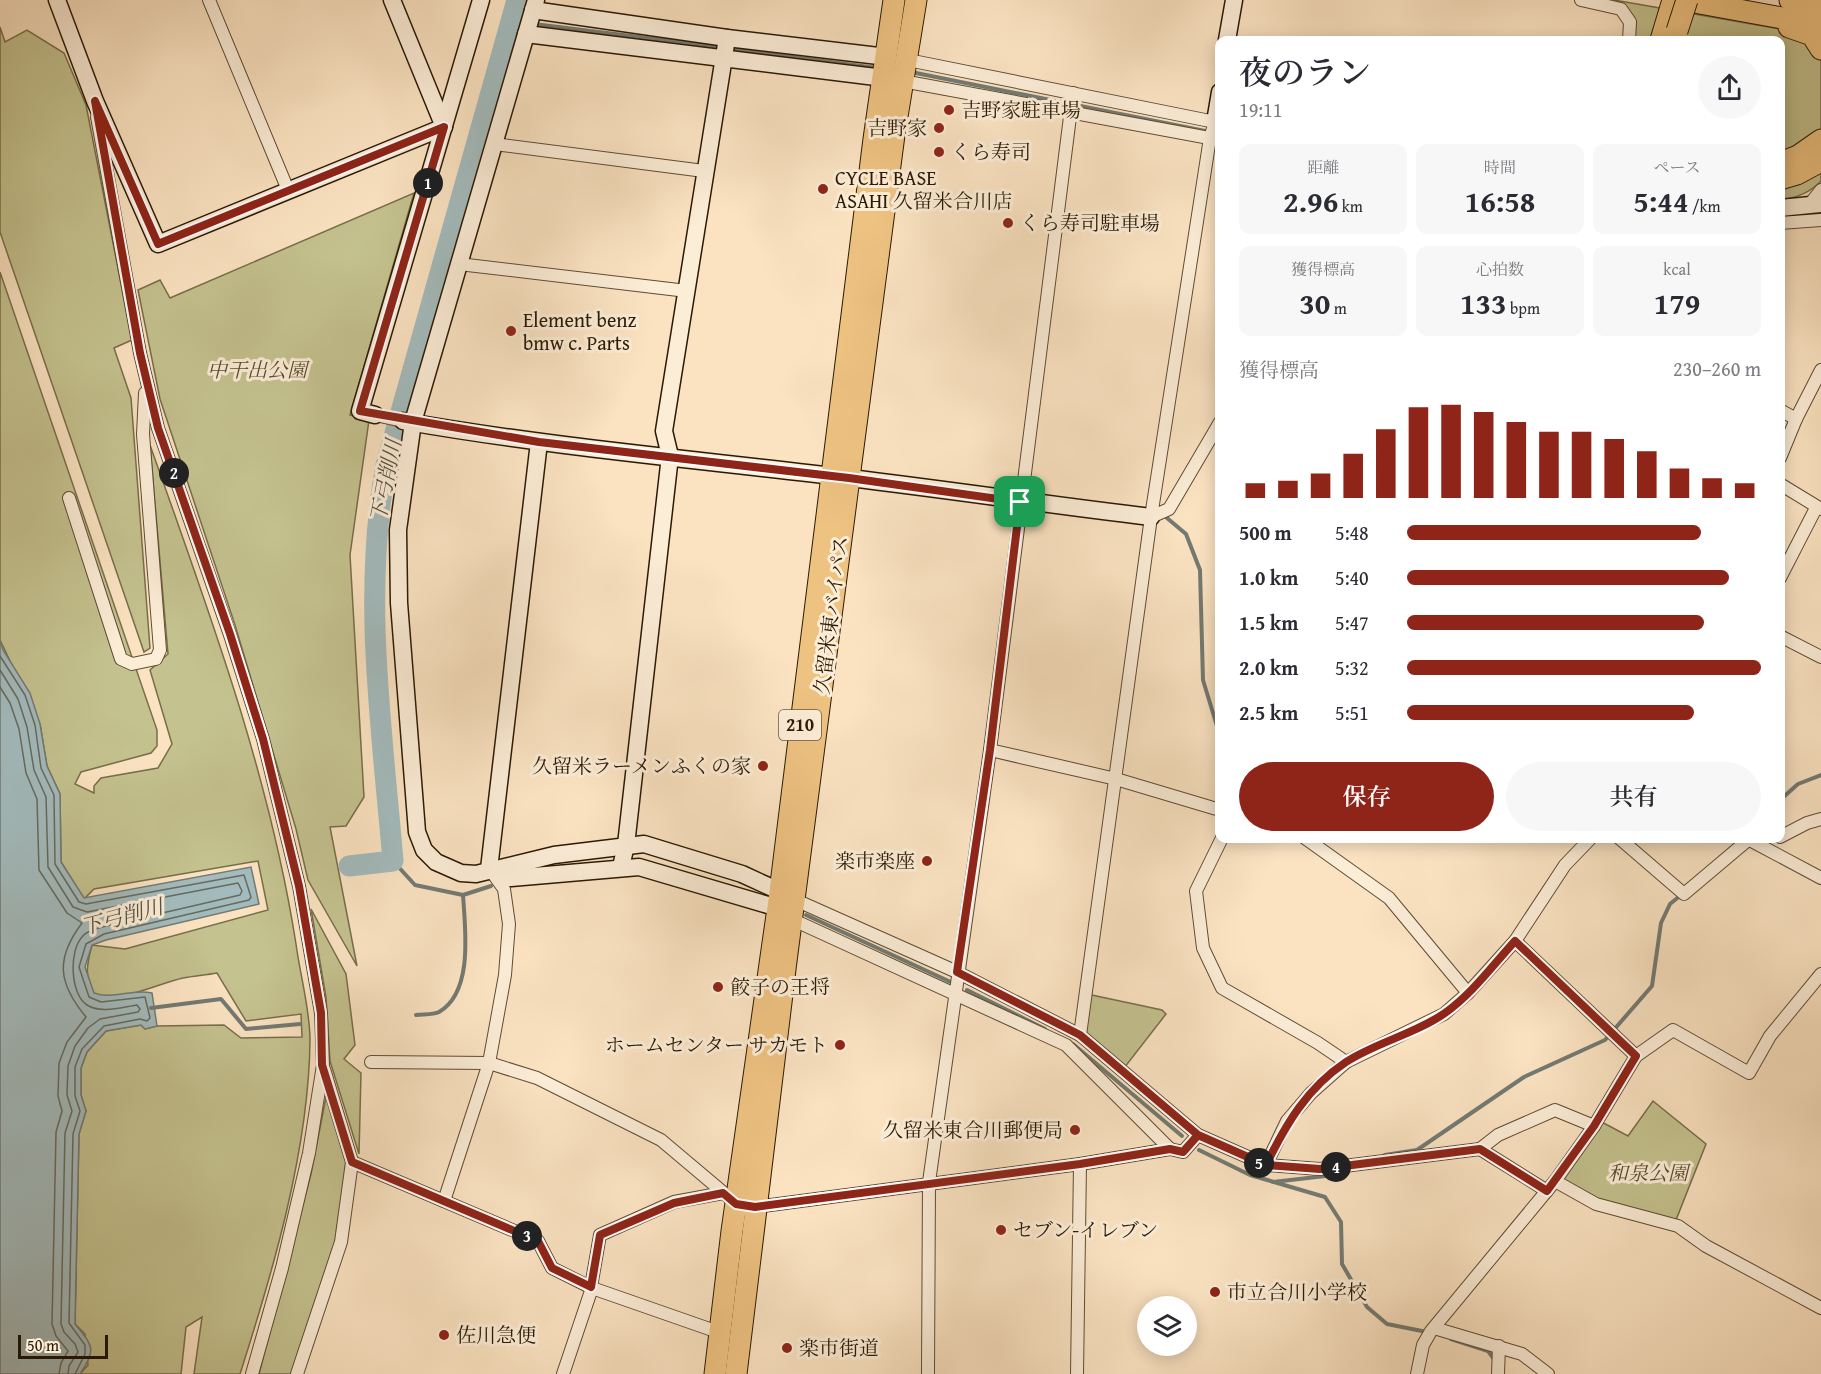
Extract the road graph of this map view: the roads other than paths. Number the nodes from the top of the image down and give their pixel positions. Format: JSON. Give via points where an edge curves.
{"nodes":[{"id":1,"x":57,"y":0,"type":"edge"},
{"id":2,"x":209,"y":0,"type":"edge"},
{"id":3,"x":392,"y":0,"type":"edge"},
{"id":4,"x":481,"y":0,"type":"edge"},
{"id":5,"x":894,"y":0,"type":"edge"},
{"id":6,"x":916,"y":0,"type":"edge"},
{"id":7,"x":1234,"y":0,"type":"edge"},
{"id":8,"x":1581,"y":0,"type":"edge"},
{"id":9,"x":1673,"y":0,"type":"edge"},
{"id":10,"x":1685,"y":0,"type":"edge"},
{"id":11,"x":1790,"y":0,"type":"edge"},
{"id":12,"x":534,"y":5,"type":"edge"},
{"id":13,"x":1821,"y":6,"type":"edge"},
{"id":14,"x":1747,"y":12,"type":"junction"},
{"id":15,"x":1821,"y":25,"type":"edge"},
{"id":16,"x":526,"y":34,"type":"junction"},
{"id":17,"x":1670,"y":34,"type":"edge"},
{"id":18,"x":1228,"y":36,"type":"edge"},
{"id":19,"x":1629,"y":36,"type":"edge"},
{"id":20,"x":727,"y":38,"type":"junction"},
{"id":21,"x":1821,"y":49,"type":"edge"},
{"id":22,"x":723,"y":59,"type":"junction"},
{"id":23,"x":895,"y":69,"type":"junction"},
{"id":24,"x":1074,"y":93,"type":"junction"},
{"id":25,"x":95,"y":101,"type":"junction"},
{"id":26,"x":1071,"y":110,"type":"junction"},
{"id":27,"x":1215,"y":122,"type":"edge"},
{"id":28,"x":444,"y":127,"type":"junction"},
{"id":29,"x":1215,"y":139,"type":"edge"},
{"id":30,"x":1821,"y":140,"type":"edge"},
{"id":31,"x":494,"y":144,"type":"junction"},
{"id":32,"x":1785,"y":161,"type":"edge"},
{"id":33,"x":1821,"y":161,"type":"edge"},
{"id":34,"x":704,"y":171,"type":"junction"},
{"id":35,"x":1785,"y":178,"type":"edge"},
{"id":36,"x":1821,"y":189,"type":"edge"},
{"id":37,"x":288,"y":190,"type":"junction"},
{"id":38,"x":1815,"y":204,"type":"edge"},
{"id":39,"x":1785,"y":207,"type":"edge"},
{"id":40,"x":1821,"y":220,"type":"edge"},
{"id":41,"x":1785,"y":224,"type":"edge"},
{"id":42,"x":459,"y":264,"type":"junction"},
{"id":43,"x":687,"y":291,"type":"junction"},
{"id":44,"x":1821,"y":370,"type":"edge"},
{"id":45,"x":146,"y":377,"type":"junction"},
{"id":46,"x":1785,"y":413,"type":"edge"},
{"id":47,"x":375,"y":415,"type":"joint"},
{"id":48,"x":1796,"y":419,"type":"junction"},
{"id":49,"x":408,"y":422,"type":"junction"},
{"id":50,"x":1215,"y":431,"type":"edge"},
{"id":51,"x":539,"y":442,"type":"junction"},
{"id":52,"x":1785,"y":446,"type":"edge"},
{"id":53,"x":670,"y":456,"type":"junction"},
{"id":54,"x":840,"y":477,"type":"junction"},
{"id":55,"x":1785,"y":487,"type":"edge"},
{"id":56,"x":69,"y":498,"type":"dead end"},
{"id":57,"x":1020,"y":502,"type":"junction"},
{"id":58,"x":1819,"y":509,"type":"edge"},
{"id":59,"x":1151,"y":517,"type":"junction"},
{"id":60,"x":1785,"y":569,"type":"edge"},
{"id":61,"x":1785,"y":639,"type":"edge"},
{"id":62,"x":1821,"y":657,"type":"edge"},
{"id":63,"x":990,"y":750,"type":"junction"},
{"id":64,"x":1116,"y":779,"type":"junction"},
{"id":65,"x":1215,"y":809,"type":"edge"},
{"id":66,"x":1821,"y":819,"type":"edge"},
{"id":67,"x":1785,"y":835,"type":"edge"},
{"id":68,"x":1220,"y":843,"type":"edge"},
{"id":69,"x":1312,"y":843,"type":"edge"},
{"id":70,"x":1586,"y":843,"type":"edge"},
{"id":71,"x":1625,"y":843,"type":"edge"},
{"id":72,"x":1742,"y":843,"type":"edge"},
{"id":73,"x":1757,"y":843,"type":"edge"},
{"id":74,"x":1770,"y":843,"type":"edge"},
{"id":75,"x":626,"y":845,"type":"junction"},
{"id":76,"x":1764,"y":846,"type":"junction"},
{"id":77,"x":620,"y":867,"type":"junction"},
{"id":78,"x":1821,"y":878,"type":"edge"},
{"id":79,"x":497,"y":880,"type":"junction"},
{"id":80,"x":787,"y":905,"type":"junction"},
{"id":81,"x":1515,"y":941,"type":"junction"},
{"id":82,"x":957,"y":972,"type":"junction"},
{"id":83,"x":1821,"y":974,"type":"edge"},
{"id":84,"x":956,"y":993,"type":"junction"},
{"id":85,"x":1468,"y":993,"type":"junction"},
{"id":86,"x":1080,"y":1035,"type":"junction"},
{"id":87,"x":1636,"y":1056,"type":"junction"},
{"id":88,"x":371,"y":1062,"type":"dead end"},
{"id":89,"x":1346,"y":1062,"type":"junction"},
{"id":90,"x":489,"y":1063,"type":"junction"},
{"id":91,"x":322,"y":1065,"type":"junction"},
{"id":92,"x":1594,"y":1126,"type":"junction"},
{"id":93,"x":1198,"y":1135,"type":"junction"},
{"id":94,"x":1170,"y":1149,"type":"junction"},
{"id":95,"x":1480,"y":1149,"type":"junction"},
{"id":96,"x":352,"y":1162,"type":"junction"},
{"id":97,"x":1080,"y":1164,"type":"junction"},
{"id":98,"x":1266,"y":1165,"type":"junction"},
{"id":99,"x":929,"y":1182,"type":"junction"},
{"id":100,"x":1551,"y":1186,"type":"junction"},
{"id":101,"x":444,"y":1201,"type":"junction"},
{"id":102,"x":738,"y":1201,"type":"junction"},
{"id":103,"x":592,"y":1287,"type":"junction"},
{"id":104,"x":1821,"y":1308,"type":"edge"},
{"id":105,"x":721,"y":1333,"type":"junction"},
{"id":106,"x":1430,"y":1333,"type":"junction"},
{"id":107,"x":1498,"y":1346,"type":"junction"},
{"id":108,"x":252,"y":1374,"type":"edge"},
{"id":109,"x":297,"y":1374,"type":"edge"},
{"id":110,"x":563,"y":1374,"type":"edge"},
{"id":111,"x":716,"y":1374,"type":"edge"},
{"id":112,"x":736,"y":1374,"type":"edge"},
{"id":113,"x":928,"y":1374,"type":"edge"},
{"id":114,"x":1077,"y":1374,"type":"edge"},
{"id":115,"x":1417,"y":1374,"type":"edge"},
{"id":116,"x":1498,"y":1374,"type":"edge"},
{"id":117,"x":1548,"y":1374,"type":"edge"}],
"edges":[{"from":1,"to":25,"type":"street"},
{"from":2,"to":37,"type":"street"},
{"from":3,"to":28,"type":"street"},
{"from":4,"to":28,"type":"street"},
{"from":5,"to":23,"type":"highway","name":"久留米東バイパス","number":"210"},
{"from":6,"to":23,"type":"highway","name":"久留米東バイパス","number":"210"},
{"from":7,"to":18,"type":"street"},
{"from":8,"to":19,"type":"street","via":[[1621,9],[1630,22]]},
{"from":9,"to":17,"type":"highway"},
{"from":10,"to":14,"type":"highway"},
{"from":10,"to":17,"type":"highway","bridge":true},
{"from":11,"to":13,"type":"highway"},
{"from":12,"to":16,"type":"street"},
{"from":12,"to":20,"type":"street"},
{"from":14,"to":15,"type":"highway"},
{"from":14,"to":21,"type":"highway","via":[[1812,34]]},
{"from":16,"to":22,"type":"street"},
{"from":16,"to":31,"type":"street"},
{"from":20,"to":22,"type":"street"},
{"from":20,"to":23,"type":"street"},
{"from":22,"to":23,"type":"street"},
{"from":22,"to":34,"type":"street"},
{"from":23,"to":24,"type":"street"},
{"from":23,"to":26,"type":"street"},
{"from":23,"to":54,"type":"highway","name":"久留米東バイパス","number":"210","via":[[874,140]]},
{"from":24,"to":26,"type":"street"},
{"from":24,"to":27,"type":"street"},
{"from":25,"to":37,"type":"street","via":[[158,244]]},
{"from":25,"to":45,"type":"street"},
{"from":26,"to":29,"type":"street"},
{"from":26,"to":57,"type":"street"},
{"from":28,"to":37,"type":"street"},
{"from":28,"to":47,"type":"street","via":[[360,411]]},
{"from":29,"to":59,"type":"street"},
{"from":30,"to":32,"type":"highway"},
{"from":31,"to":34,"type":"street"},
{"from":31,"to":42,"type":"street"},
{"from":33,"to":35,"type":"highway"},
{"from":34,"to":43,"type":"street"},
{"from":36,"to":38,"type":"street"},
{"from":38,"to":39,"type":"street"},
{"from":40,"to":41,"type":"street"},
{"from":42,"to":43,"type":"street"},
{"from":42,"to":49,"type":"street"},
{"from":43,"to":53,"type":"street","via":[[664,431]]},
{"from":44,"to":48,"type":"street"},
{"from":45,"to":56,"type":"street","via":[[143,434],[160,650],[156,659],[132,664],[121,659]]},
{"from":45,"to":91,"type":"street","via":[[158,428],[263,739],[299,886],[321,1013]]},
{"from":46,"to":48,"type":"street"},
{"from":47,"to":49,"type":"street"},
{"from":48,"to":52,"type":"street"},
{"from":49,"to":51,"type":"street"},
{"from":49,"to":79,"type":"street","via":[[398,530],[399,603],[417,832],[424,850],[436,862],[461,873]]},
{"from":50,"to":59,"type":"street","via":[[1169,509]]},
{"from":51,"to":53,"type":"street"},
{"from":51,"to":79,"type":"street"},
{"from":53,"to":54,"type":"street"},
{"from":53,"to":75,"type":"street"},
{"from":54,"to":57,"type":"street"},
{"from":54,"to":80,"type":"highway","name":"久留米東バイパス","number":"210"},
{"from":55,"to":58,"type":"street"},
{"from":57,"to":59,"type":"street"},
{"from":57,"to":63,"type":"street"},
{"from":58,"to":60,"type":"street"},
{"from":59,"to":64,"type":"street"},
{"from":61,"to":62,"type":"street"},
{"from":63,"to":64,"type":"street"},
{"from":63,"to":82,"type":"street"},
{"from":64,"to":65,"type":"street"},
{"from":64,"to":86,"type":"street"},
{"from":66,"to":67,"type":"street"},
{"from":68,"to":89,"type":"street","via":[[1196,891],[1203,948],[1222,988]]},
{"from":69,"to":85,"type":"street","via":[[1389,898]]},
{"from":70,"to":81,"type":"street","via":[[1565,865]]},
{"from":71,"to":72,"type":"street","via":[[1684,894]]},
{"from":73,"to":76,"type":"street"},
{"from":74,"to":76,"type":"street"},
{"from":75,"to":77,"type":"street"},
{"from":75,"to":79,"type":"street","via":[[554,855]]},
{"from":75,"to":80,"type":"street","via":[[644,844],[742,874]]},
{"from":76,"to":78,"type":"street"},
{"from":77,"to":79,"type":"street"},
{"from":77,"to":80,"type":"street","via":[[639,867]]},
{"from":79,"to":90,"type":"street","via":[[509,924]]},
{"from":80,"to":82,"type":"street"},
{"from":80,"to":84,"type":"street"},
{"from":80,"to":102,"type":"highway","name":"久留米東バイパス","number":"210"},
{"from":81,"to":85,"type":"street"},
{"from":81,"to":87,"type":"street"},
{"from":82,"to":84,"type":"street"},
{"from":82,"to":86,"type":"street"},
{"from":83,"to":87,"type":"street","via":[[1770,1036],[1749,1073],[1673,1030]]},
{"from":84,"to":94,"type":"street","via":[[1066,1046]]},
{"from":84,"to":99,"type":"street"},
{"from":85,"to":89,"type":"street","via":[[1444,1014]]},
{"from":86,"to":93,"type":"street"},
{"from":87,"to":92,"type":"street"},
{"from":88,"to":90,"type":"street"},
{"from":89,"to":98,"type":"street","via":[[1287,1121]]},
{"from":90,"to":101,"type":"street"},
{"from":90,"to":102,"type":"street","via":[[537,1078],[661,1140]]},
{"from":91,"to":96,"type":"street"},
{"from":91,"to":108,"type":"street","via":[[309,1154]]},
{"from":92,"to":95,"type":"street","via":[[1555,1110],[1498,1135]]},
{"from":92,"to":100,"type":"street"},
{"from":93,"to":94,"type":"street","via":[[1183,1152]]},
{"from":93,"to":98,"type":"street"},
{"from":94,"to":97,"type":"street"},
{"from":95,"to":98,"type":"street","via":[[1320,1169]]},
{"from":95,"to":100,"type":"street"},
{"from":96,"to":101,"type":"street"},
{"from":96,"to":109,"type":"street","via":[[341,1242]]},
{"from":97,"to":99,"type":"street"},
{"from":97,"to":114,"type":"street"},
{"from":99,"to":102,"type":"street"},
{"from":99,"to":113,"type":"street"},
{"from":100,"to":104,"type":"street","via":[[1596,1204],[1678,1226],[1706,1246]]},
{"from":100,"to":106,"type":"street"},
{"from":101,"to":103,"type":"street","via":[[538,1241],[552,1268]]},
{"from":102,"to":103,"type":"street","via":[[674,1203],[600,1235]]},
{"from":102,"to":105,"type":"highway","name":"久留米東バイパス","number":"210"},
{"from":102,"to":112,"type":"highway","name":"久留米東バイパス","number":"210","via":[[743,1334]]},
{"from":103,"to":105,"type":"street"},
{"from":103,"to":110,"type":"street"},
{"from":105,"to":111,"type":"highway","name":"久留米東バイパス","number":"210"},
{"from":106,"to":107,"type":"street"},
{"from":106,"to":115,"type":"street"},
{"from":107,"to":116,"type":"street"},
{"from":107,"to":117,"type":"street","via":[[1522,1354]]}]}
